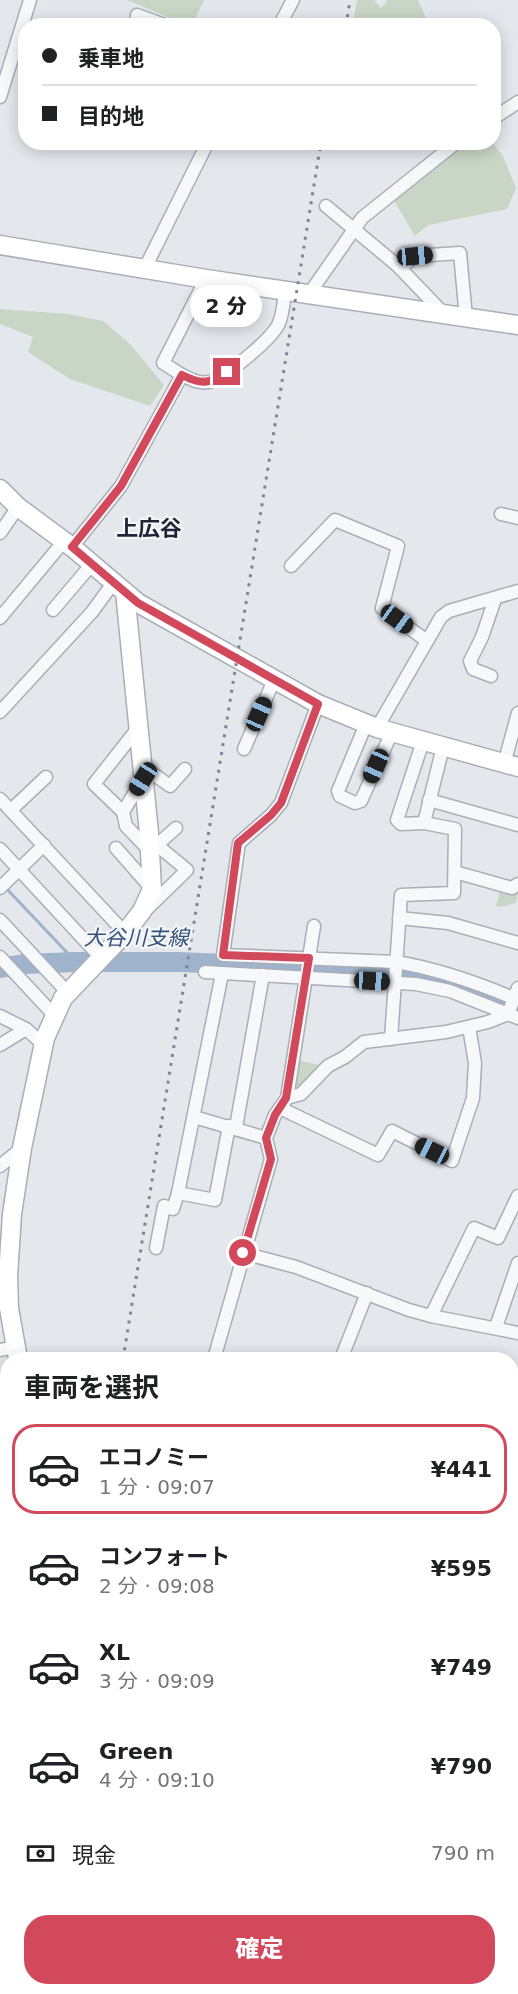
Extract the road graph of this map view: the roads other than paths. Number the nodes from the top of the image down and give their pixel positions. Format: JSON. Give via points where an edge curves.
{"nodes":[{"id":1,"x":30,"y":0,"type":"edge"},
{"id":2,"x":292,"y":0,"type":"edge"},
{"id":3,"x":24,"y":18,"type":"edge"},
{"id":4,"x":283,"y":18,"type":"edge"},
{"id":5,"x":18,"y":39,"type":"edge"},
{"id":6,"x":0,"y":98,"type":"edge"},
{"id":7,"x":518,"y":102,"type":"edge"},
{"id":8,"x":501,"y":113,"type":"edge"},
{"id":9,"x":204,"y":150,"type":"edge"},
{"id":10,"x":447,"y":150,"type":"edge"},
{"id":11,"x":326,"y":206,"type":"dead end"},
{"id":12,"x":354,"y":230,"type":"junction"},
{"id":13,"x":0,"y":245,"type":"edge"},
{"id":14,"x":145,"y":268,"type":"junction"},
{"id":15,"x":400,"y":268,"type":"junction"},
{"id":16,"x":206,"y":279,"type":"junction"},
{"id":17,"x":285,"y":290,"type":"junction"},
{"id":18,"x":309,"y":294,"type":"junction"},
{"id":19,"x":444,"y":314,"type":"junction"},
{"id":20,"x":466,"y":318,"type":"junction"},
{"id":21,"x":518,"y":325,"type":"edge"},
{"id":22,"x":182,"y":375,"type":"junction"},
{"id":23,"x":0,"y":489,"type":"edge"},
{"id":24,"x":18,"y":507,"type":"junction"},
{"id":25,"x":501,"y":514,"type":"dead end"},
{"id":26,"x":518,"y":518,"type":"edge"},
{"id":27,"x":0,"y":533,"type":"edge"},
{"id":28,"x":68,"y":544,"type":"junction"},
{"id":29,"x":92,"y":564,"type":"junction"},
{"id":30,"x":291,"y":566,"type":"dead end"},
{"id":31,"x":119,"y":587,"type":"junction"},
{"id":32,"x":518,"y":591,"type":"edge"},
{"id":33,"x":495,"y":599,"type":"junction"},
{"id":34,"x":54,"y":610,"type":"dead end"},
{"id":35,"x":0,"y":618,"type":"edge"},
{"id":36,"x":427,"y":641,"type":"junction"},
{"id":37,"x":491,"y":676,"type":"dead end"},
{"id":38,"x":274,"y":680,"type":"junction"},
{"id":39,"x":318,"y":704,"type":"junction"},
{"id":40,"x":0,"y":712,"type":"edge"},
{"id":41,"x":518,"y":713,"type":"edge"},
{"id":42,"x":138,"y":728,"type":"junction"},
{"id":43,"x":378,"y":728,"type":"junction"},
{"id":44,"x":423,"y":741,"type":"junction"},
{"id":45,"x":443,"y":747,"type":"junction"},
{"id":46,"x":244,"y":748,"type":"dead end"},
{"id":47,"x":511,"y":766,"type":"edge"},
{"id":48,"x":185,"y":769,"type":"dead end"},
{"id":49,"x":142,"y":772,"type":"junction"},
{"id":50,"x":46,"y":777,"type":"dead end"},
{"id":51,"x":0,"y":799,"type":"edge"},
{"id":52,"x":429,"y":800,"type":"junction"},
{"id":53,"x":10,"y":810,"type":"junction"},
{"id":54,"x":123,"y":812,"type":"junction"},
{"id":55,"x":424,"y":823,"type":"junction"},
{"id":56,"x":518,"y":825,"type":"edge"},
{"id":57,"x":176,"y":828,"type":"dead end"},
{"id":58,"x":44,"y":845,"type":"junction"},
{"id":59,"x":116,"y":848,"type":"dead end"},
{"id":60,"x":153,"y":848,"type":"junction"},
{"id":61,"x":0,"y":849,"type":"edge"},
{"id":62,"x":19,"y":870,"type":"junction"},
{"id":63,"x":455,"y":872,"type":"junction"},
{"id":64,"x":518,"y":884,"type":"edge"},
{"id":65,"x":2,"y":886,"type":"edge"},
{"id":66,"x":152,"y":889,"type":"junction"},
{"id":67,"x":399,"y":918,"type":"junction"},
{"id":68,"x":0,"y":920,"type":"edge"},
{"id":69,"x":314,"y":926,"type":"dead end"},
{"id":70,"x":130,"y":928,"type":"junction"},
{"id":71,"x":518,"y":944,"type":"edge"},
{"id":72,"x":1,"y":959,"type":"edge"},
{"id":73,"x":309,"y":960,"type":"junction"},
{"id":74,"x":396,"y":962,"type":"junction"},
{"id":75,"x":95,"y":964,"type":"junction"},
{"id":76,"x":205,"y":972,"type":"dead end"},
{"id":77,"x":222,"y":974,"type":"junction"},
{"id":78,"x":263,"y":975,"type":"junction"},
{"id":79,"x":306,"y":976,"type":"junction"},
{"id":80,"x":395,"y":982,"type":"junction"},
{"id":81,"x":68,"y":993,"type":"junction"},
{"id":82,"x":517,"y":995,"type":"edge"},
{"id":83,"x":55,"y":1016,"type":"junction"},
{"id":84,"x":513,"y":1016,"type":"edge"},
{"id":85,"x":0,"y":1017,"type":"edge"},
{"id":86,"x":469,"y":1027,"type":"junction"},
{"id":87,"x":26,"y":1029,"type":"junction"},
{"id":88,"x":391,"y":1039,"type":"junction"},
{"id":89,"x":0,"y":1045,"type":"edge"},
{"id":90,"x":44,"y":1045,"type":"junction"},
{"id":91,"x":283,"y":1103,"type":"junction"},
{"id":92,"x":194,"y":1117,"type":"junction"},
{"id":93,"x":232,"y":1127,"type":"junction"},
{"id":94,"x":266,"y":1138,"type":"junction"},
{"id":95,"x":22,"y":1148,"type":"junction"},
{"id":96,"x":1,"y":1162,"type":"edge"},
{"id":97,"x":178,"y":1193,"type":"junction"},
{"id":98,"x":518,"y":1196,"type":"edge"},
{"id":99,"x":156,"y":1248,"type":"dead end"},
{"id":100,"x":243,"y":1253,"type":"junction"},
{"id":101,"x":518,"y":1263,"type":"edge"},
{"id":102,"x":4,"y":1275,"type":"edge"},
{"id":103,"x":367,"y":1293,"type":"junction"},
{"id":104,"x":512,"y":1295,"type":"edge"},
{"id":105,"x":432,"y":1316,"type":"junction"},
{"id":106,"x":496,"y":1327,"type":"junction"},
{"id":107,"x":518,"y":1333,"type":"edge"},
{"id":108,"x":16,"y":1352,"type":"edge"},
{"id":109,"x":216,"y":1352,"type":"edge"},
{"id":110,"x":344,"y":1352,"type":"edge"}],
"edges":[{"from":1,"to":3,"type":"street"},
{"from":2,"to":4,"type":"street"},
{"from":5,"to":6,"type":"street"},
{"from":7,"to":8,"type":"street"},
{"from":9,"to":14,"type":"street"},
{"from":10,"to":12,"type":"street","via":[[362,218]]},
{"from":11,"to":12,"type":"street"},
{"from":12,"to":15,"type":"street"},
{"from":12,"to":18,"type":"street"},
{"from":13,"to":14,"type":"street"},
{"from":14,"to":16,"type":"street"},
{"from":15,"to":19,"type":"street"},
{"from":15,"to":20,"type":"street","via":[[415,256],[460,253]]},
{"from":16,"to":17,"type":"street"},
{"from":16,"to":22,"type":"street","via":[[163,363]]},
{"from":17,"to":18,"type":"street"},
{"from":17,"to":22,"type":"street","via":[[280,322],[252,353],[212,382],[197,383]]},
{"from":18,"to":19,"type":"street"},
{"from":19,"to":20,"type":"street"},
{"from":20,"to":21,"type":"street"},
{"from":22,"to":28,"type":"street","via":[[121,486]]},
{"from":23,"to":24,"type":"street"},
{"from":24,"to":27,"type":"street"},
{"from":24,"to":28,"type":"street"},
{"from":25,"to":26,"type":"street"},
{"from":28,"to":29,"type":"street"},
{"from":28,"to":35,"type":"street"},
{"from":29,"to":31,"type":"street"},
{"from":29,"to":34,"type":"street"},
{"from":30,"to":36,"type":"street","via":[[335,520],[398,546],[382,608]]},
{"from":31,"to":38,"type":"street","via":[[138,603]]},
{"from":31,"to":40,"type":"street"},
{"from":31,"to":42,"type":"street"},
{"from":32,"to":33,"type":"street"},
{"from":33,"to":36,"type":"street","via":[[449,611]]},
{"from":33,"to":37,"type":"street","via":[[470,661],[473,669]]},
{"from":36,"to":43,"type":"street"},
{"from":38,"to":39,"type":"street"},
{"from":38,"to":46,"type":"street"},
{"from":39,"to":43,"type":"street"},
{"from":39,"to":73,"type":"street","via":[[281,803],[238,843],[223,955]]},
{"from":41,"to":47,"type":"street"},
{"from":42,"to":49,"type":"street"},
{"from":42,"to":54,"type":"street","via":[[94,784]]},
{"from":43,"to":43,"type":"street","via":[[338,791],[355,803],[361,801]]},
{"from":43,"to":44,"type":"street"},
{"from":44,"to":45,"type":"street"},
{"from":44,"to":55,"type":"street","via":[[397,820],[401,824]]},
{"from":45,"to":47,"type":"street"},
{"from":45,"to":52,"type":"street"},
{"from":48,"to":49,"type":"street","via":[[170,786]]},
{"from":49,"to":54,"type":"street"},
{"from":49,"to":60,"type":"street"},
{"from":50,"to":53,"type":"street"},
{"from":51,"to":53,"type":"street"},
{"from":52,"to":55,"type":"street"},
{"from":52,"to":56,"type":"street"},
{"from":53,"to":58,"type":"street"},
{"from":54,"to":60,"type":"street","via":[[126,826]]},
{"from":55,"to":63,"type":"street","via":[[455,829]]},
{"from":57,"to":60,"type":"street"},
{"from":58,"to":62,"type":"street"},
{"from":58,"to":70,"type":"street"},
{"from":59,"to":66,"type":"street"},
{"from":60,"to":66,"type":"street"},
{"from":60,"to":70,"type":"street","via":[[188,870]]},
{"from":61,"to":62,"type":"street"},
{"from":62,"to":65,"type":"street"},
{"from":62,"to":75,"type":"street"},
{"from":63,"to":64,"type":"street","via":[[512,888]]},
{"from":63,"to":67,"type":"street","via":[[454,893],[401,895]]},
{"from":66,"to":70,"type":"street"},
{"from":67,"to":71,"type":"street","via":[[448,923]]},
{"from":67,"to":74,"type":"street"},
{"from":68,"to":81,"type":"street"},
{"from":69,"to":73,"type":"street"},
{"from":70,"to":75,"type":"street"},
{"from":72,"to":83,"type":"street"},
{"from":73,"to":74,"type":"street"},
{"from":73,"to":79,"type":"street"},
{"from":74,"to":80,"type":"street"},
{"from":74,"to":82,"type":"street"},
{"from":75,"to":81,"type":"street"},
{"from":76,"to":77,"type":"street"},
{"from":77,"to":78,"type":"street"},
{"from":77,"to":92,"type":"street"},
{"from":78,"to":79,"type":"street"},
{"from":78,"to":93,"type":"street"},
{"from":79,"to":80,"type":"street"},
{"from":79,"to":91,"type":"street"},
{"from":80,"to":84,"type":"street","via":[[450,992]]},
{"from":80,"to":88,"type":"street"},
{"from":81,"to":83,"type":"street"},
{"from":82,"to":84,"type":"street"},
{"from":83,"to":90,"type":"street"},
{"from":84,"to":86,"type":"street"},
{"from":85,"to":87,"type":"street"},
{"from":86,"to":88,"type":"street"},
{"from":86,"to":91,"type":"street","via":[[475,1063],[473,1098],[452,1161],[392,1131],[378,1155]]},
{"from":87,"to":89,"type":"street"},
{"from":87,"to":90,"type":"street"},
{"from":88,"to":91,"type":"street","via":[[364,1042],[328,1066],[301,1094]]},
{"from":90,"to":95,"type":"street"},
{"from":91,"to":94,"type":"street"},
{"from":92,"to":93,"type":"street"},
{"from":92,"to":97,"type":"street"},
{"from":93,"to":94,"type":"street"},
{"from":93,"to":97,"type":"street","via":[[214,1200]]},
{"from":94,"to":100,"type":"street","via":[[271,1159]]},
{"from":95,"to":96,"type":"street"},
{"from":95,"to":102,"type":"street"},
{"from":97,"to":99,"type":"street","via":[[173,1209],[164,1206]]},
{"from":98,"to":105,"type":"street","via":[[498,1238],[474,1228]]},
{"from":100,"to":103,"type":"street"},
{"from":100,"to":109,"type":"street"},
{"from":101,"to":104,"type":"street"},
{"from":102,"to":108,"type":"street"},
{"from":103,"to":105,"type":"street"},
{"from":103,"to":110,"type":"street"},
{"from":104,"to":106,"type":"street"},
{"from":105,"to":106,"type":"street"},
{"from":106,"to":107,"type":"street"}]}
